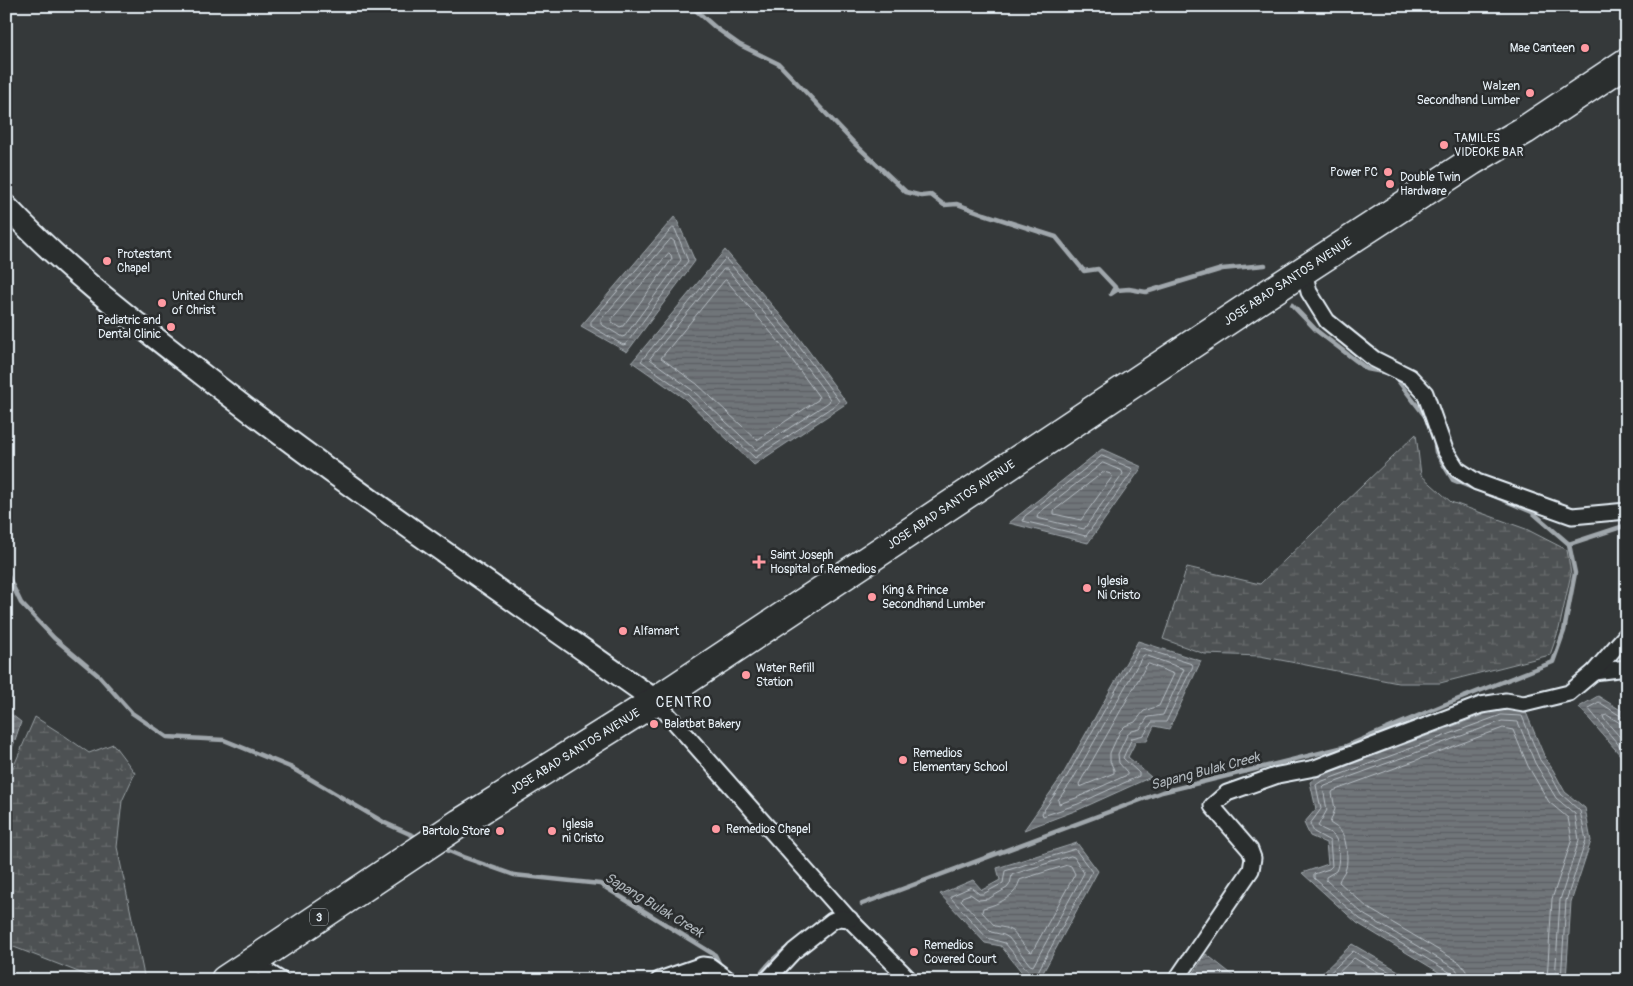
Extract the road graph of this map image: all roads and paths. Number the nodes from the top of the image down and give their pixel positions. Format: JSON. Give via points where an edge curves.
{"nodes":[{"id":1,"x":1627,"y":62,"type":"edge"},
{"id":2,"x":6,"y":206,"type":"edge"},
{"id":3,"x":1304,"y":271,"type":"junction"},
{"id":4,"x":1627,"y":511,"type":"edge"},
{"id":5,"x":1627,"y":634,"type":"edge"},
{"id":6,"x":1627,"y":668,"type":"edge"},
{"id":7,"x":1594,"y":672,"type":"junction"},
{"id":8,"x":656,"y":701,"type":"junction"},
{"id":9,"x":850,"y":919,"type":"junction"},
{"id":10,"x":252,"y":962,"type":"junction"},
{"id":11,"x":225,"y":980,"type":"edge"},
{"id":12,"x":281,"y":980,"type":"edge"},
{"id":13,"x":659,"y":980,"type":"edge"},
{"id":14,"x":729,"y":980,"type":"edge"},
{"id":15,"x":767,"y":980,"type":"edge"},
{"id":16,"x":910,"y":980,"type":"edge"},
{"id":17,"x":1176,"y":980,"type":"edge"}],
"edges":[{"from":1,"to":3,"type":"highway","name":"JOSE ABAD SANTOS AVENUE","number":"3"},
{"from":2,"to":8,"type":"street","via":[[74,272],[229,395],[449,557]]},
{"from":3,"to":4,"type":"street","via":[[1309,292],[1327,321],[1374,359],[1410,377],[1425,393],[1445,450],[1456,469],[1477,482],[1572,516]]},
{"from":3,"to":8,"type":"highway","name":"JOSE ABAD SANTOS AVENUE","number":"3"},
{"from":5,"to":7,"type":"street"},
{"from":6,"to":7,"type":"street"},
{"from":7,"to":17,"type":"street","via":[[1569,693],[1524,704],[1481,705],[1315,768],[1227,793],[1212,806],[1250,850],[1253,858],[1251,870]]},
{"from":8,"to":9,"type":"street"},
{"from":8,"to":10,"type":"highway","name":"JOSE ABAD SANTOS AVENUE","number":"3","via":[[460,823]]},
{"from":9,"to":15,"type":"street","via":[[832,921],[794,951]]},
{"from":9,"to":16,"type":"street"},
{"from":10,"to":11,"type":"highway","name":"JOSE ABAD SANTOS AVENUE","number":"3"},
{"from":10,"to":12,"type":"street"},
{"from":13,"to":14,"type":"street","via":[[702,965],[710,966]]}]}
